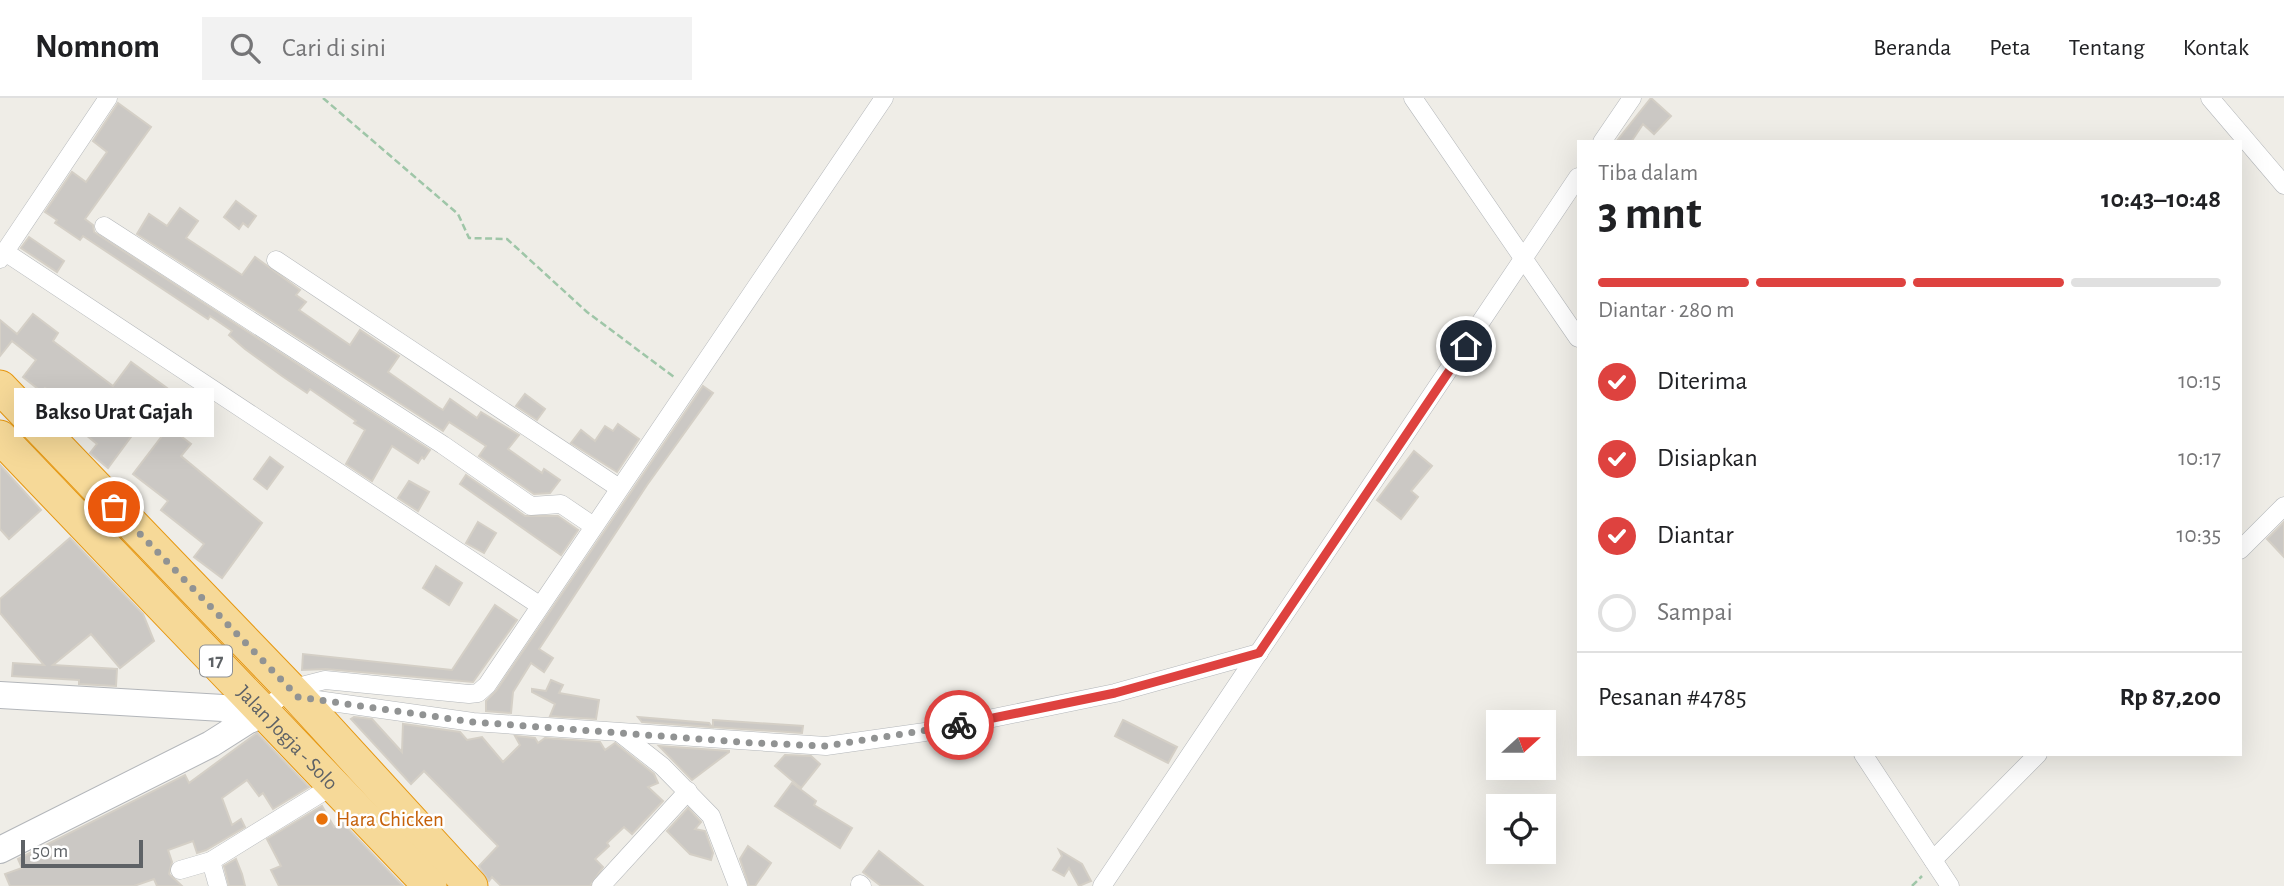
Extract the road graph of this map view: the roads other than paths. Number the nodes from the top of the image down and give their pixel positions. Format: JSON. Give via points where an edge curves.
{"nodes":[{"id":1,"x":108,"y":98,"type":"edge"},
{"id":2,"x":884,"y":98,"type":"edge"},
{"id":3,"x":1413,"y":98,"type":"edge"},
{"id":4,"x":1632,"y":98,"type":"edge"},
{"id":5,"x":2210,"y":98,"type":"edge"},
{"id":6,"x":1603,"y":140,"type":"edge"},
{"id":7,"x":1577,"y":179,"type":"edge"},
{"id":8,"x":2284,"y":185,"type":"edge"},
{"id":9,"x":104,"y":226,"type":"dead end"},
{"id":10,"x":2,"y":256,"type":"edge"},
{"id":11,"x":276,"y":260,"type":"dead end"},
{"id":12,"x":1524,"y":260,"type":"junction"},
{"id":13,"x":1577,"y":337,"type":"edge"},
{"id":14,"x":0,"y":387,"type":"edge"},
{"id":15,"x":0,"y":437,"type":"edge"},
{"id":16,"x":619,"y":488,"type":"junction"},
{"id":17,"x":2284,"y":506,"type":"edge"},
{"id":18,"x":592,"y":525,"type":"junction"},
{"id":19,"x":2242,"y":548,"type":"edge"},
{"id":20,"x":539,"y":605,"type":"junction"},
{"id":21,"x":1259,"y":653,"type":"junction"},
{"id":22,"x":294,"y":693,"type":"junction"},
{"id":23,"x":478,"y":693,"type":"junction"},
{"id":24,"x":0,"y":695,"type":"edge"},
{"id":25,"x":258,"y":715,"type":"junction"},
{"id":26,"x":473,"y":722,"type":"junction"},
{"id":27,"x":620,"y":733,"type":"junction"},
{"id":28,"x":1864,"y":756,"type":"edge"},
{"id":29,"x":2036,"y":756,"type":"edge"},
{"id":30,"x":334,"y":785,"type":"junction"},
{"id":31,"x":688,"y":791,"type":"junction"},
{"id":32,"x":0,"y":850,"type":"edge"},
{"id":33,"x":1933,"y":860,"type":"junction"},
{"id":34,"x":211,"y":861,"type":"junction"},
{"id":35,"x":180,"y":870,"type":"dead end"},
{"id":36,"x":218,"y":886,"type":"edge"},
{"id":37,"x":429,"y":886,"type":"edge"},
{"id":38,"x":471,"y":886,"type":"edge"},
{"id":39,"x":601,"y":886,"type":"edge"},
{"id":40,"x":738,"y":886,"type":"edge"},
{"id":41,"x":1102,"y":886,"type":"edge"},
{"id":42,"x":1950,"y":886,"type":"edge"}],
"edges":[{"from":1,"to":10,"type":"street"},
{"from":2,"to":16,"type":"street"},
{"from":3,"to":12,"type":"street"},
{"from":4,"to":6,"type":"street"},
{"from":5,"to":8,"type":"street"},
{"from":7,"to":12,"type":"street"},
{"from":9,"to":18,"type":"street","via":[[399,415],[531,506],[561,504]]},
{"from":10,"to":20,"type":"street"},
{"from":11,"to":16,"type":"street"},
{"from":12,"to":13,"type":"street"},
{"from":12,"to":21,"type":"street"},
{"from":14,"to":22,"type":"highway","name":"Jalan Jogja - Solo","number":"17"},
{"from":15,"to":25,"type":"highway","name":"Jalan Jogja - Solo","number":"17"},
{"from":16,"to":18,"type":"street"},
{"from":17,"to":19,"type":"street"},
{"from":18,"to":20,"type":"street"},
{"from":20,"to":23,"type":"street"},
{"from":21,"to":27,"type":"street","via":[[1115,693],[925,732],[826,746]]},
{"from":21,"to":41,"type":"street"},
{"from":22,"to":23,"type":"street","via":[[325,680]]},
{"from":22,"to":25,"type":"street"},
{"from":22,"to":26,"type":"street"},
{"from":22,"to":38,"type":"highway","name":"Jalan Jogja - Solo","number":"17"},
{"from":23,"to":26,"type":"street"},
{"from":24,"to":25,"type":"street","via":[[223,708]]},
{"from":25,"to":30,"type":"highway","name":"Jalan Jogja - Solo","number":"17"},
{"from":25,"to":32,"type":"street","via":[[211,744]]},
{"from":26,"to":27,"type":"street"},
{"from":27,"to":31,"type":"street"},
{"from":28,"to":33,"type":"street"},
{"from":29,"to":33,"type":"street"},
{"from":30,"to":34,"type":"street"},
{"from":30,"to":37,"type":"highway","name":"Jalan Jogja - Solo","number":"17"},
{"from":31,"to":39,"type":"street"},
{"from":31,"to":40,"type":"street","via":[[711,816]]},
{"from":33,"to":42,"type":"street"},
{"from":34,"to":35,"type":"street"},
{"from":34,"to":36,"type":"street"}]}
